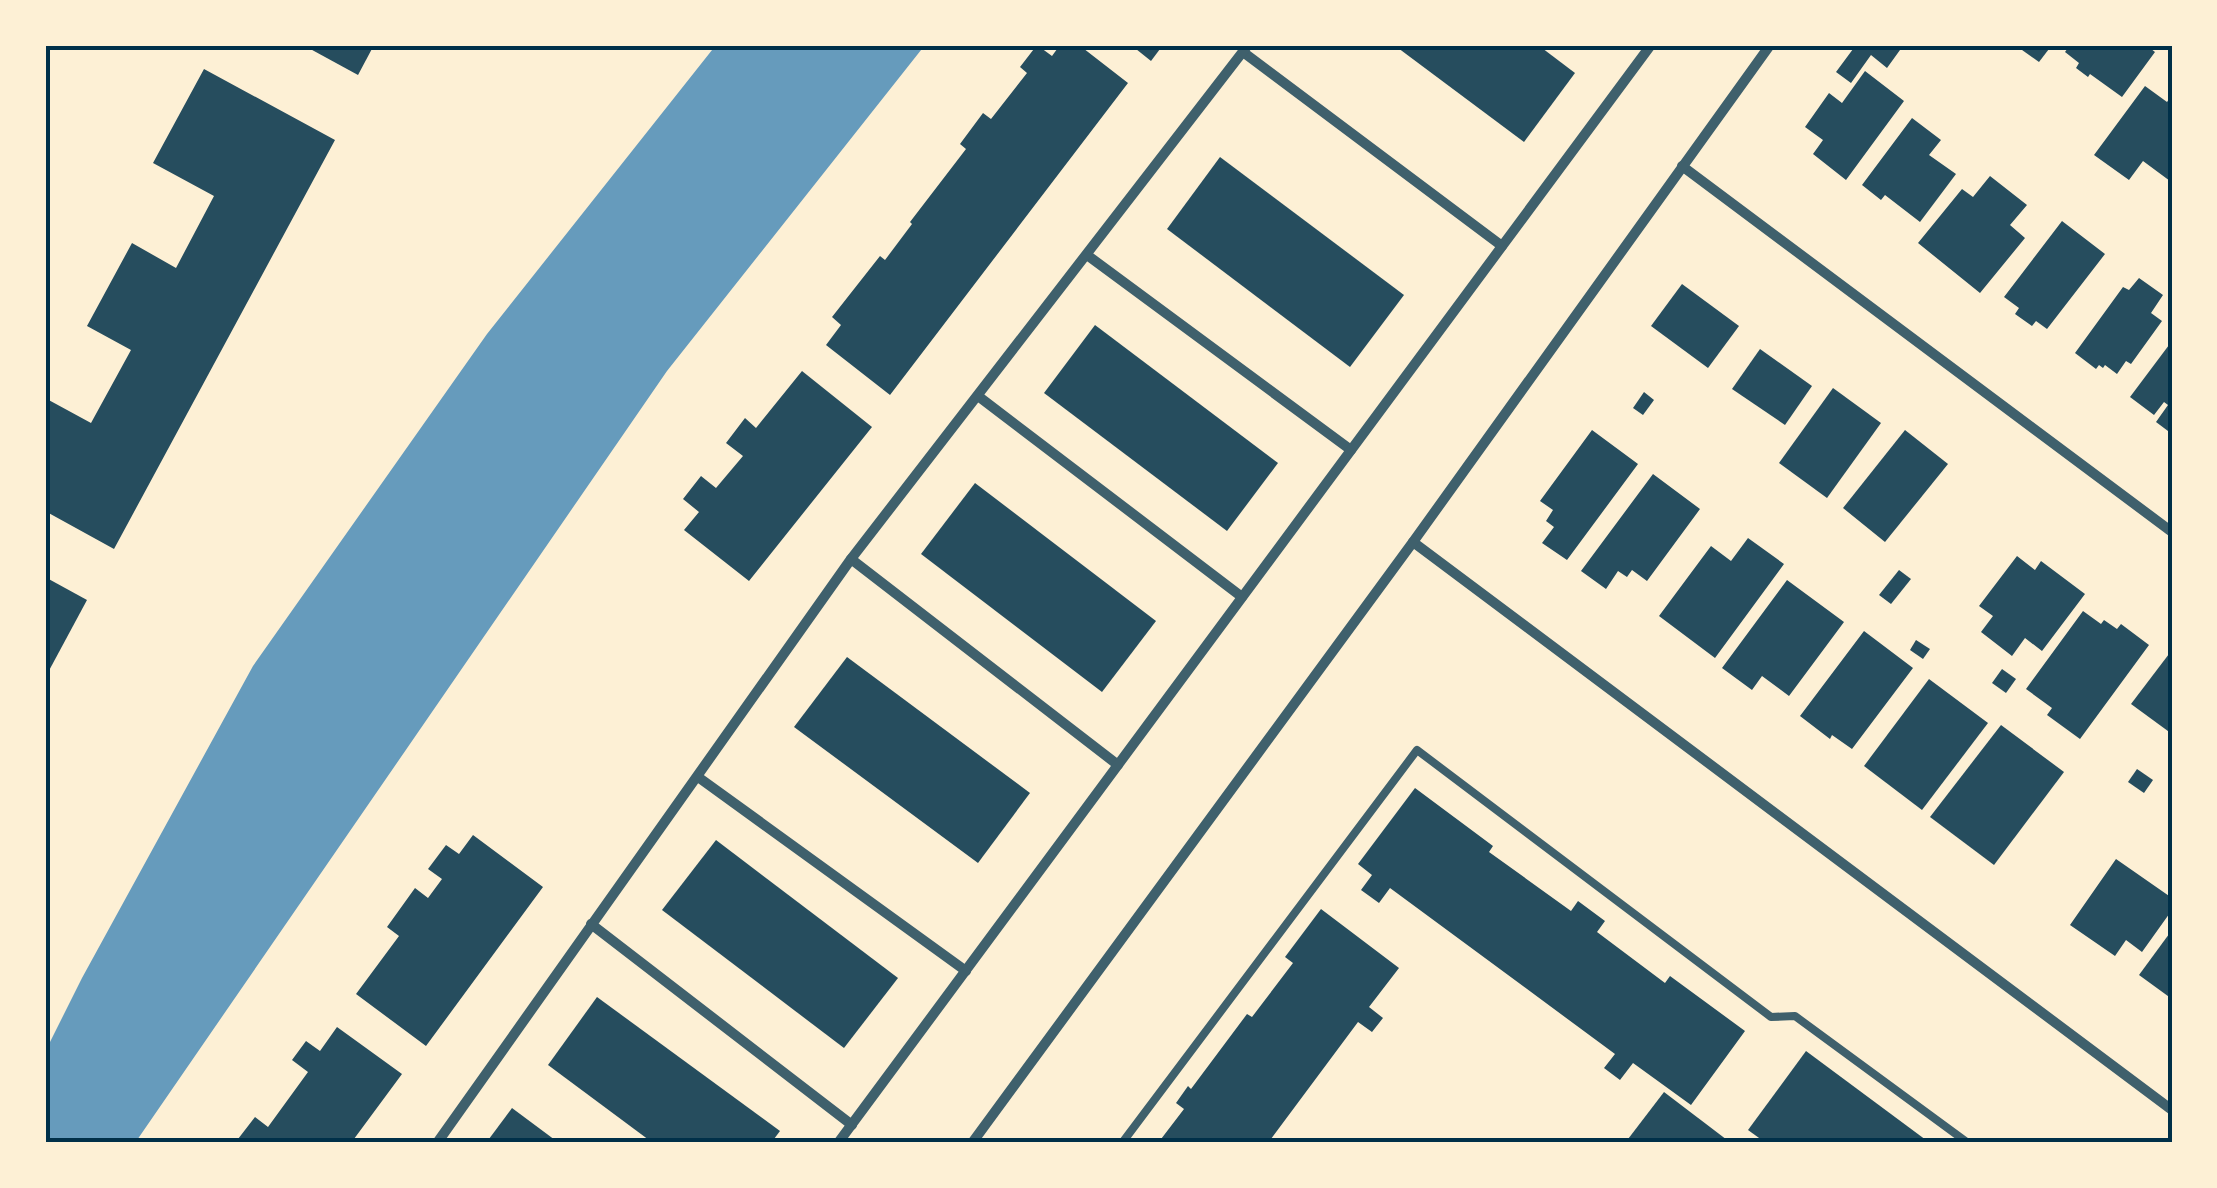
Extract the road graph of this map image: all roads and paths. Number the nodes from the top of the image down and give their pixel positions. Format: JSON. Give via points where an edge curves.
{"nodes":[{"id":1,"x":1650,"y":45,"type":"edge"},
{"id":2,"x":1770,"y":45,"type":"edge"},
{"id":3,"x":1246,"y":49,"type":"edge"},
{"id":4,"x":1682,"y":166,"type":"junction"},
{"id":5,"x":1502,"y":246,"type":"junction"},
{"id":6,"x":1087,"y":255,"type":"junction"},
{"id":7,"x":978,"y":396,"type":"junction"},
{"id":8,"x":1351,"y":450,"type":"junction"},
{"id":9,"x":2172,"y":532,"type":"edge"},
{"id":10,"x":1412,"y":542,"type":"junction"},
{"id":11,"x":851,"y":559,"type":"junction"},
{"id":12,"x":1242,"y":597,"type":"junction"},
{"id":13,"x":1118,"y":765,"type":"junction"},
{"id":14,"x":698,"y":777,"type":"junction"},
{"id":15,"x":592,"y":924,"type":"junction"},
{"id":16,"x":966,"y":971,"type":"junction"},
{"id":17,"x":2172,"y":1110,"type":"edge"},
{"id":18,"x":852,"y":1125,"type":"junction"},
{"id":19,"x":437,"y":1143,"type":"edge"},
{"id":20,"x":838,"y":1143,"type":"edge"},
{"id":21,"x":972,"y":1143,"type":"edge"},
{"id":22,"x":1122,"y":1143,"type":"edge"},
{"id":23,"x":1968,"y":1143,"type":"edge"}],
"edges":[{"from":1,"to":5,"type":"street"},
{"from":2,"to":4,"type":"street"},
{"from":3,"to":5,"type":"street"},
{"from":3,"to":6,"type":"street"},
{"from":4,"to":9,"type":"street"},
{"from":4,"to":10,"type":"street"},
{"from":5,"to":8,"type":"street"},
{"from":6,"to":7,"type":"street"},
{"from":6,"to":8,"type":"street"},
{"from":7,"to":11,"type":"street"},
{"from":7,"to":12,"type":"street"},
{"from":8,"to":12,"type":"street"},
{"from":10,"to":17,"type":"street"},
{"from":10,"to":21,"type":"street"},
{"from":11,"to":13,"type":"street"},
{"from":11,"to":14,"type":"street"},
{"from":12,"to":13,"type":"street"},
{"from":13,"to":16,"type":"street"},
{"from":14,"to":15,"type":"street"},
{"from":14,"to":16,"type":"street"},
{"from":15,"to":18,"type":"street"},
{"from":15,"to":19,"type":"street"},
{"from":16,"to":18,"type":"street"},
{"from":18,"to":20,"type":"street"},
{"from":22,"to":23,"type":"lane","via":[[1417,750],[1771,1017],[1795,1016]]}]}
